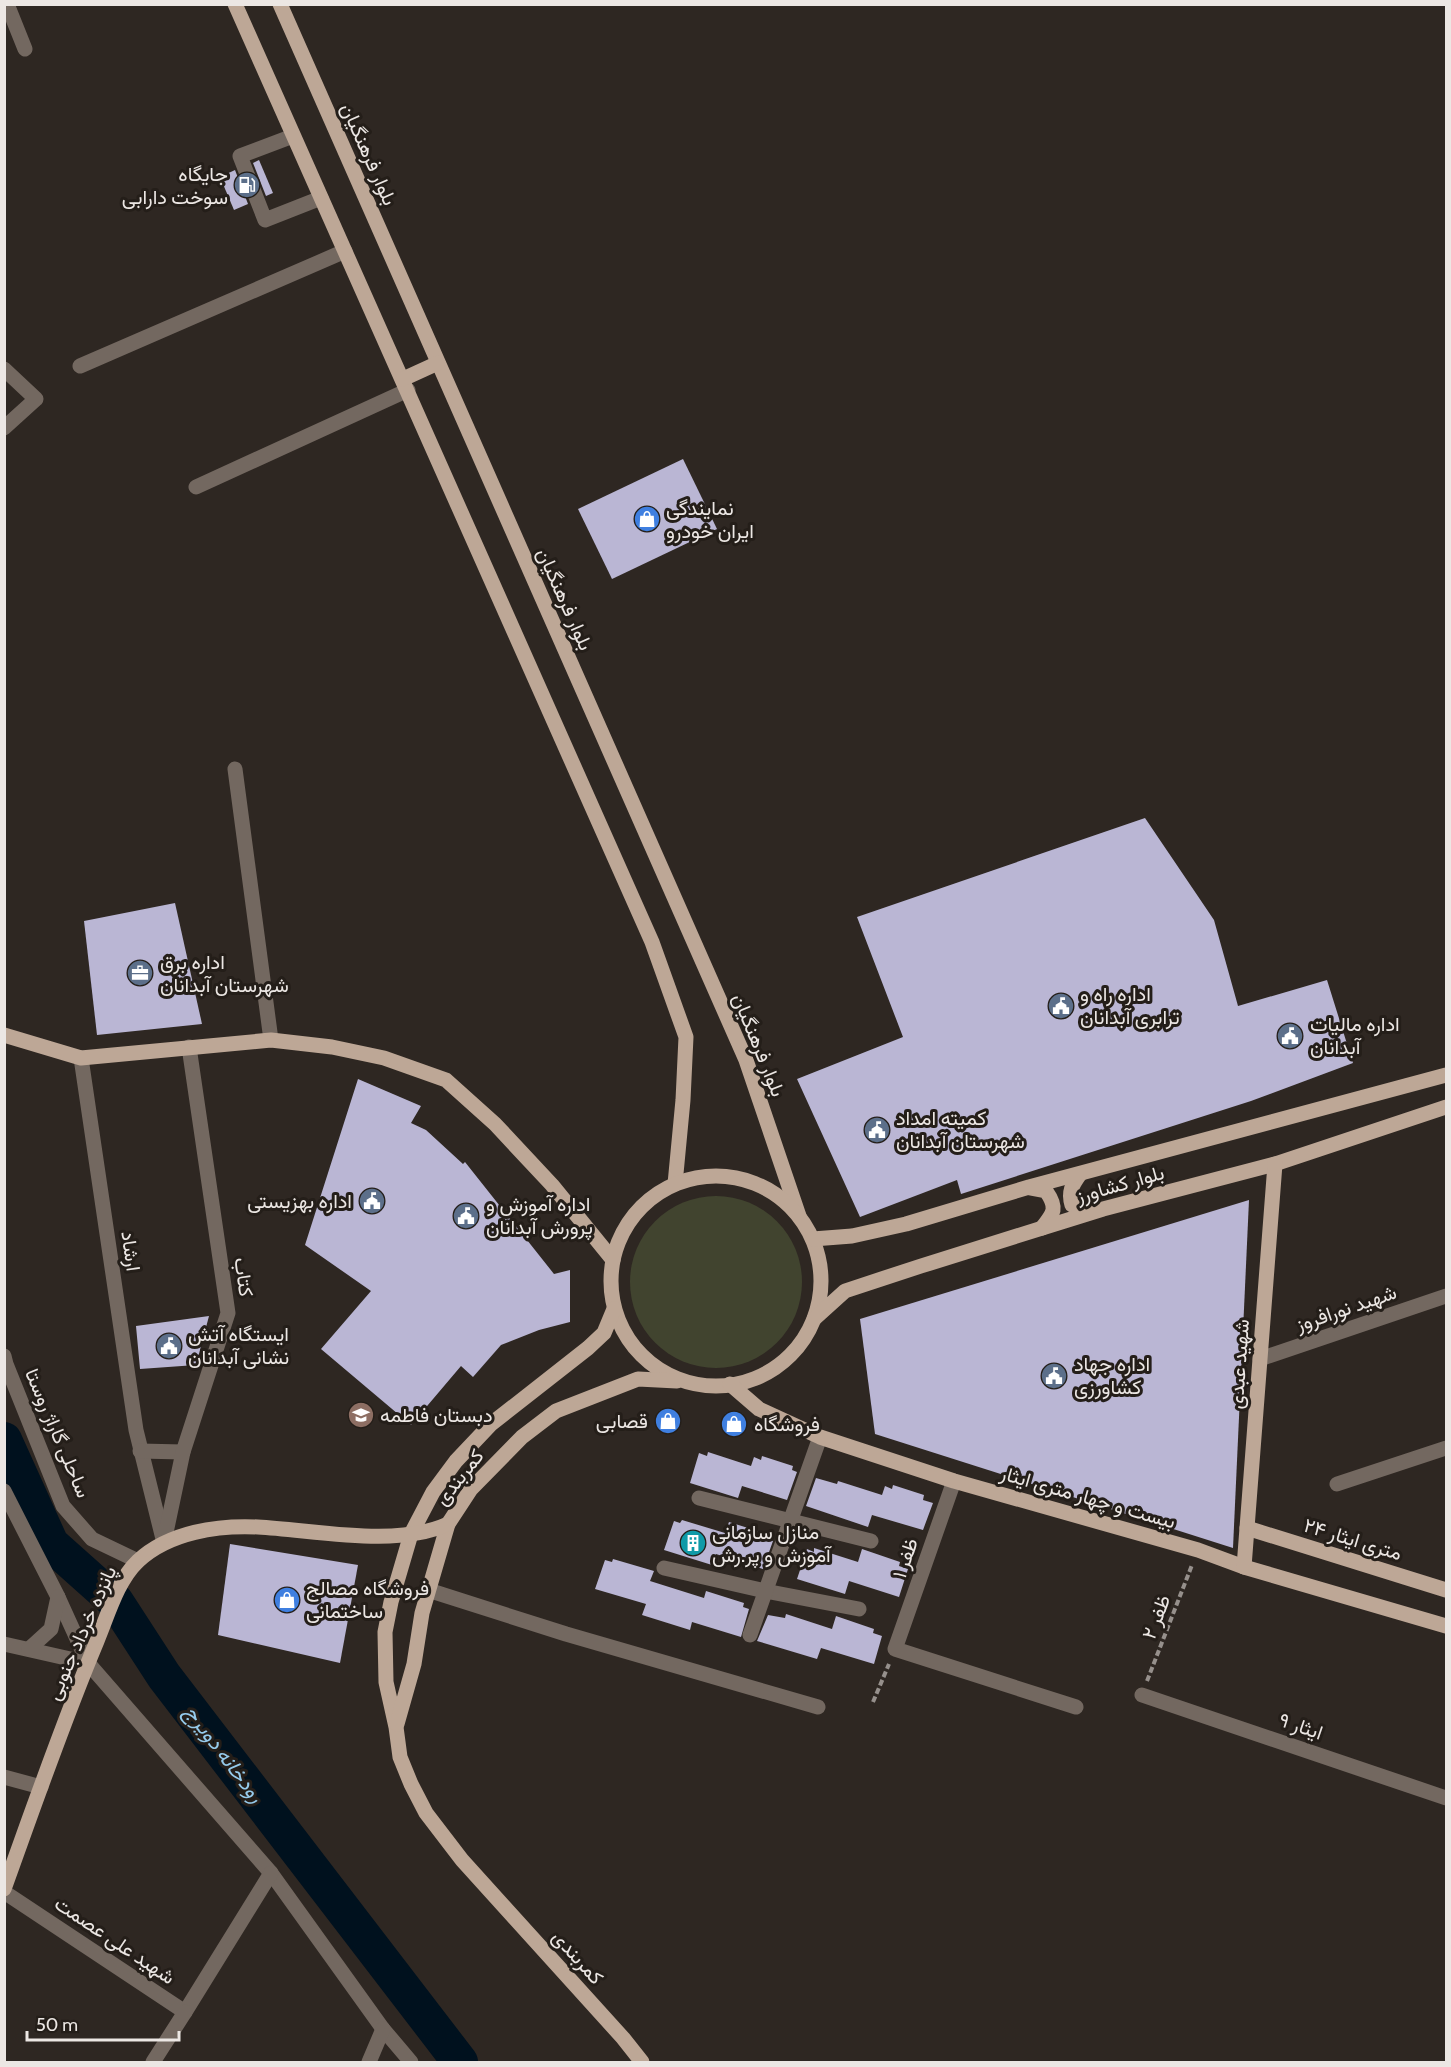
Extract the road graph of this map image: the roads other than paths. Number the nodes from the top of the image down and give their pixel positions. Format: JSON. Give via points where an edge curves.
{"nodes":[{"id":1,"x":7,"y":4,"type":"edge"},
{"id":2,"x":235,"y":4,"type":"edge"},
{"id":3,"x":280,"y":4,"type":"edge"},
{"id":4,"x":25,"y":49,"type":"dead end"},
{"id":5,"x":293,"y":136,"type":"junction"},
{"id":6,"x":321,"y":198,"type":"junction"},
{"id":7,"x":345,"y":251,"type":"junction"},
{"id":8,"x":438,"y":363,"type":"junction"},
{"id":9,"x":80,"y":366,"type":"dead end"},
{"id":10,"x":4,"y":369,"type":"edge"},
{"id":11,"x":405,"y":384,"type":"junction"},
{"id":12,"x":4,"y":428,"type":"edge"},
{"id":13,"x":196,"y":487,"type":"dead end"},
{"id":14,"x":235,"y":769,"type":"dead end"},
{"id":15,"x":4,"y":1035,"type":"edge"},
{"id":16,"x":271,"y":1040,"type":"junction"},
{"id":17,"x":189,"y":1047,"type":"junction"},
{"id":18,"x":81,"y":1058,"type":"junction"},
{"id":19,"x":1446,"y":1075,"type":"edge"},
{"id":20,"x":1446,"y":1107,"type":"edge"},
{"id":21,"x":1275,"y":1164,"type":"junction"},
{"id":22,"x":1080,"y":1174,"type":"junction"},
{"id":23,"x":675,"y":1184,"type":"junction"},
{"id":24,"x":1029,"y":1187,"type":"junction"},
{"id":25,"x":1103,"y":1209,"type":"junction"},
{"id":26,"x":799,"y":1216,"type":"junction"},
{"id":27,"x":1042,"y":1228,"type":"junction"},
{"id":28,"x":813,"y":1239,"type":"junction"},
{"id":29,"x":613,"y":1260,"type":"junction"},
{"id":30,"x":1446,"y":1296,"type":"edge"},
{"id":31,"x":614,"y":1309,"type":"junction"},
{"id":32,"x":814,"y":1319,"type":"junction"},
{"id":33,"x":4,"y":1356,"type":"edge"},
{"id":34,"x":1260,"y":1359,"type":"junction"},
{"id":35,"x":690,"y":1382,"type":"junction"},
{"id":36,"x":730,"y":1384,"type":"junction"},
{"id":37,"x":820,"y":1437,"type":"junction"},
{"id":38,"x":1446,"y":1448,"type":"edge"},
{"id":39,"x":140,"y":1451,"type":"junction"},
{"id":40,"x":183,"y":1452,"type":"junction"},
{"id":41,"x":954,"y":1481,"type":"junction"},
{"id":42,"x":1337,"y":1484,"type":"dead end"},
{"id":43,"x":4,"y":1491,"type":"edge"},
{"id":44,"x":699,"y":1497,"type":"dead end"},
{"id":45,"x":790,"y":1521,"type":"junction"},
{"id":46,"x":448,"y":1524,"type":"junction"},
{"id":47,"x":1247,"y":1528,"type":"junction"},
{"id":48,"x":411,"y":1534,"type":"junction"},
{"id":49,"x":871,"y":1541,"type":"dead end"},
{"id":50,"x":164,"y":1542,"type":"junction"},
{"id":51,"x":138,"y":1561,"type":"junction"},
{"id":52,"x":1244,"y":1567,"type":"junction"},
{"id":53,"x":664,"y":1568,"type":"dead end"},
{"id":54,"x":428,"y":1590,"type":"junction"},
{"id":55,"x":1446,"y":1590,"type":"edge"},
{"id":56,"x":765,"y":1591,"type":"junction"},
{"id":57,"x":58,"y":1597,"type":"junction"},
{"id":58,"x":859,"y":1609,"type":"dead end"},
{"id":59,"x":1446,"y":1626,"type":"edge"},
{"id":60,"x":750,"y":1635,"type":"dead end"},
{"id":61,"x":4,"y":1644,"type":"edge"},
{"id":62,"x":29,"y":1649,"type":"junction"},
{"id":63,"x":88,"y":1662,"type":"junction"},
{"id":64,"x":1142,"y":1695,"type":"road end"},
{"id":65,"x":818,"y":1707,"type":"dead end"},
{"id":66,"x":1076,"y":1707,"type":"dead end"},
{"id":67,"x":396,"y":1727,"type":"junction"},
{"id":68,"x":4,"y":1777,"type":"edge"},
{"id":69,"x":41,"y":1786,"type":"junction"},
{"id":70,"x":1446,"y":1798,"type":"edge"},
{"id":71,"x":271,"y":1873,"type":"junction"},
{"id":72,"x":4,"y":1890,"type":"edge"},
{"id":73,"x":185,"y":2012,"type":"junction"},
{"id":74,"x":383,"y":2029,"type":"junction"},
{"id":75,"x":153,"y":2062,"type":"edge"},
{"id":76,"x":369,"y":2062,"type":"edge"},
{"id":77,"x":411,"y":2062,"type":"edge"},
{"id":78,"x":642,"y":2062,"type":"edge"}],
"edges":[{"from":1,"to":4,"type":"street"},
{"from":2,"to":5,"type":"main road"},
{"from":3,"to":8,"type":"main road","name":"بلوار فرهنگیان"},
{"from":5,"to":6,"type":"main road"},
{"from":5,"to":6,"type":"street","via":[[240,156],[265,220]]},
{"from":6,"to":7,"type":"main road"},
{"from":7,"to":9,"type":"street"},
{"from":7,"to":11,"type":"main road"},
{"from":8,"to":11,"type":"main road"},
{"from":8,"to":26,"type":"main road","name":"بلوار فرهنگیان","via":[[746,1060]]},
{"from":10,"to":12,"type":"street","via":[[36,399]]},
{"from":11,"to":13,"type":"street"},
{"from":11,"to":23,"type":"main road","via":[[652,942],[686,1037]]},
{"from":14,"to":16,"type":"street"},
{"from":15,"to":18,"type":"main road"},
{"from":16,"to":17,"type":"main road"},
{"from":16,"to":29,"type":"main road","via":[[384,1058],[446,1080],[495,1124],[552,1185]]},
{"from":17,"to":18,"type":"main road"},
{"from":17,"to":40,"type":"street","name":"کتاب","via":[[228,1313]]},
{"from":18,"to":39,"type":"street","name":"ارشاد"},
{"from":19,"to":22,"type":"main road","name":"بلوار کشاورز"},
{"from":20,"to":21,"type":"main road","name":"بلوار کشاورز"},
{"from":21,"to":25,"type":"main road","name":"بلوار کشاورز"},
{"from":21,"to":34,"type":"main road","name":"شهید عبدی"},
{"from":22,"to":24,"type":"main road","name":"بلوار کشاورز"},
{"from":22,"to":25,"type":"main road","via":[[1069,1195],[1072,1205],[1083,1210]]},
{"from":23,"to":26,"type":"main road","via":[[701,1177],[755,1183],[779,1197]]},
{"from":23,"to":29,"type":"main road","via":[[652,1197],[634,1215]]},
{"from":24,"to":27,"type":"main road","via":[[1046,1191],[1054,1202],[1053,1214]]},
{"from":24,"to":28,"type":"main road","name":"بلوار کشاورز","via":[[885,1229]]},
{"from":25,"to":27,"type":"main road","name":"بلوار کشاورز"},
{"from":26,"to":28,"type":"main road"},
{"from":27,"to":32,"type":"main road","name":"بلوار کشاورز","via":[[845,1292]]},
{"from":28,"to":32,"type":"main road","via":[[820,1266],[820,1293]]},
{"from":29,"to":31,"type":"main road","via":[[610,1276]]},
{"from":30,"to":34,"type":"street","name":"شهید نورافروز"},
{"from":31,"to":35,"type":"main road","via":[[635,1347],[651,1363]]},
{"from":31,"to":48,"type":"main road","name":"کمربندی","via":[[604,1333],[491,1424],[456,1461],[433,1492]]},
{"from":32,"to":36,"type":"main road","via":[[800,1344],[781,1363],[757,1377]]},
{"from":33,"to":51,"type":"street","name":"ساحلی گاراژ روستا","via":[[63,1506],[92,1539]]},
{"from":34,"to":47,"type":"main road","name":"شهید عبدی"},
{"from":35,"to":36,"type":"main road"},
{"from":35,"to":46,"type":"main road","name":"کمربندی","via":[[638,1379],[556,1412],[522,1437],[471,1489]]},
{"from":36,"to":37,"type":"main road","name":"بیست و چهار متری ایثار","via":[[759,1409]]},
{"from":37,"to":41,"type":"main road","name":"بیست و چهار متری ایثار"},
{"from":37,"to":45,"type":"street"},
{"from":38,"to":42,"type":"street"},
{"from":39,"to":40,"type":"street"},
{"from":39,"to":50,"type":"street","name":"ارشاد"},
{"from":40,"to":50,"type":"street","name":"کتاب"},
{"from":41,"to":52,"type":"main road","name":"بیست و چهار متری ایثار","via":[[1198,1550]]},
{"from":41,"to":66,"type":"street","name":"ظفر ۱","via":[[896,1649]]},
{"from":43,"to":57,"type":"street"},
{"from":44,"to":45,"type":"street"},
{"from":45,"to":49,"type":"street"},
{"from":45,"to":56,"type":"street"},
{"from":46,"to":48,"type":"main road","name":"پانزده خرداد جنوبی"},
{"from":46,"to":54,"type":"main road","name":"کمربندی"},
{"from":47,"to":52,"type":"main road","name":"شهید عبدی"},
{"from":47,"to":55,"type":"main road","name":"۲۴ متری ایثار"},
{"from":48,"to":50,"type":"main road","name":"پانزده خرداد جنوبی","via":[[377,1538],[250,1527],[200,1531]]},
{"from":48,"to":67,"type":"main road","name":"کمربندی","via":[[385,1632],[386,1682]]},
{"from":50,"to":51,"type":"main road","name":"پانزده خرداد جنوبی"},
{"from":51,"to":63,"type":"main road","name":"پانزده خرداد جنوبی","via":[[122,1582]]},
{"from":52,"to":59,"type":"main road","name":"بیست و چهار متری ایثار"},
{"from":53,"to":56,"type":"street"},
{"from":54,"to":65,"type":"street"},
{"from":54,"to":67,"type":"main road","name":"کمربندی","via":[[414,1664]]},
{"from":56,"to":58,"type":"street"},
{"from":56,"to":60,"type":"street"},
{"from":57,"to":62,"type":"street","via":[[51,1629]]},
{"from":57,"to":63,"type":"street"},
{"from":61,"to":62,"type":"street"},
{"from":62,"to":63,"type":"street"},
{"from":63,"to":69,"type":"main road","name":"پانزده خرداد جنوبی"},
{"from":63,"to":71,"type":"street"},
{"from":64,"to":70,"type":"street","name":"ایثار ۹"},
{"from":67,"to":78,"type":"main road","name":"کمربندی","via":[[400,1757],[426,1813],[462,1860]]},
{"from":68,"to":69,"type":"street"},
{"from":69,"to":72,"type":"main road","name":"پانزده خرداد جنوبی"},
{"from":71,"to":73,"type":"street","name":"شهید علی عصمت"},
{"from":71,"to":74,"type":"street"},
{"from":72,"to":73,"type":"street","name":"شهید علی عصمت"},
{"from":73,"to":75,"type":"street"},
{"from":74,"to":76,"type":"street"},
{"from":74,"to":77,"type":"street"}]}
